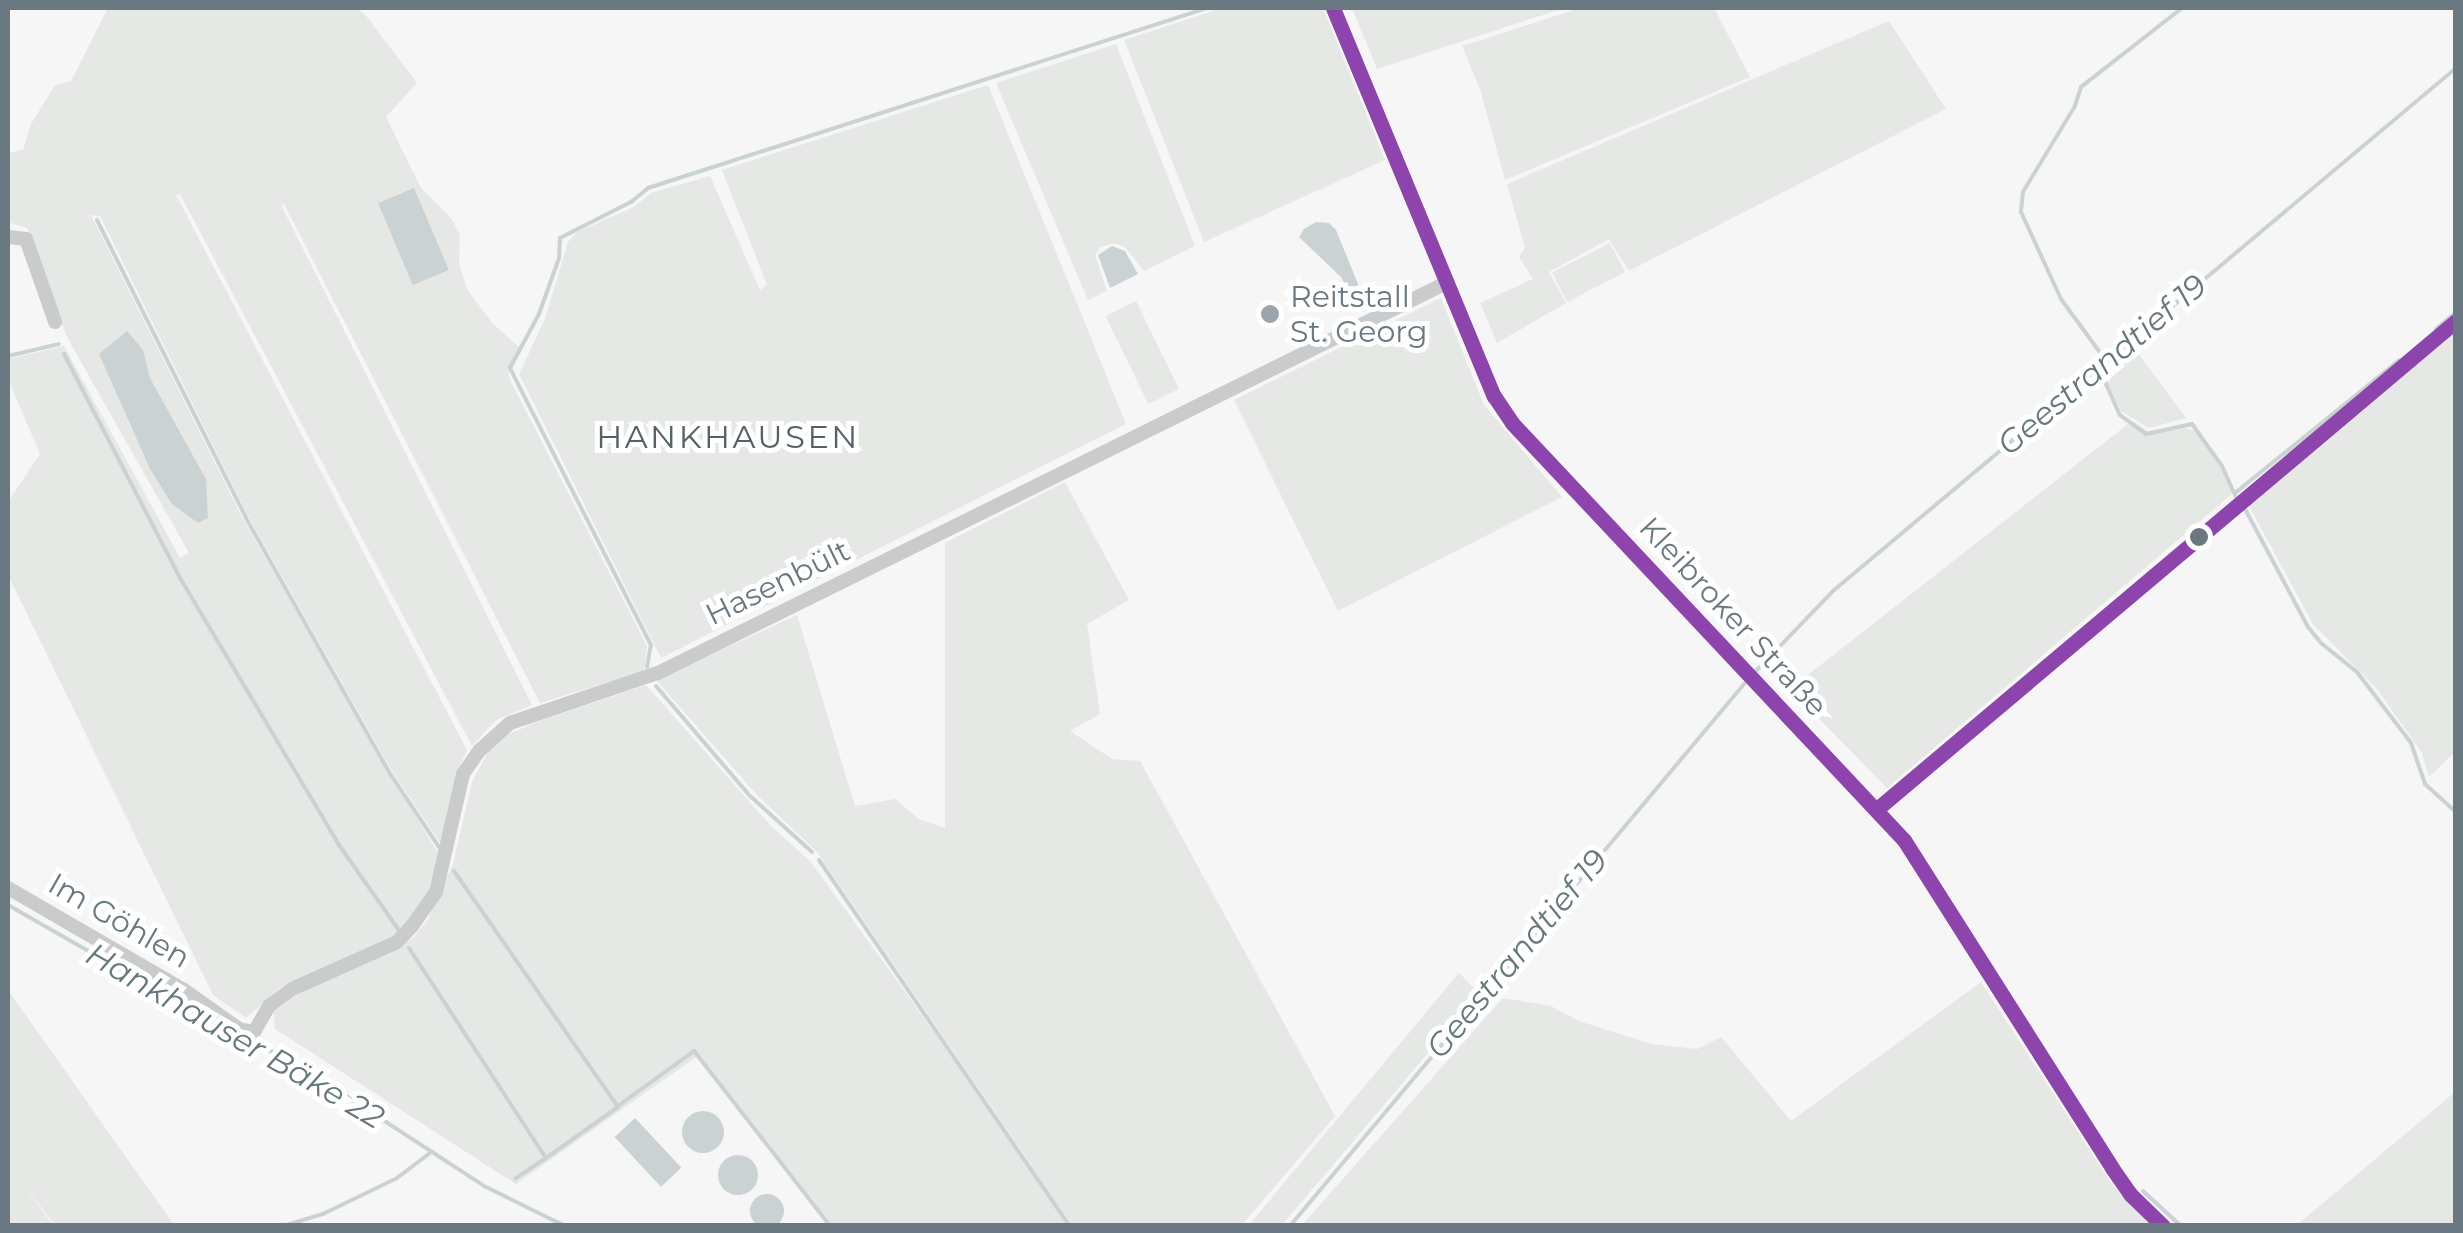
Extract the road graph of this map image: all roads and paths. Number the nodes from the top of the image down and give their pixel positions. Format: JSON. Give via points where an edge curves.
{"nodes":[{"id":1,"x":1333,"y":8,"type":"edge"},
{"id":2,"x":8,"y":236,"type":"edge"},
{"id":3,"x":1446,"y":284,"type":"junction"},
{"id":4,"x":2456,"y":321,"type":"edge"},
{"id":5,"x":55,"y":322,"type":"dead end"},
{"id":6,"x":1877,"y":809,"type":"junction"},
{"id":7,"x":8,"y":888,"type":"edge"},
{"id":8,"x":254,"y":1032,"type":"joint"},
{"id":9,"x":2164,"y":1226,"type":"edge"}],
"edges":[{"from":1,"to":3,"type":"street","name":"Kleibroker Straße"},
{"from":2,"to":5,"type":"street","via":[[26,239]]},
{"from":3,"to":6,"type":"street","name":"Kleibroker Straße","via":[[1481,372],[1512,423]]},
{"from":3,"to":8,"type":"street","name":"Hasenbült","via":[[658,673],[510,723],[464,774],[436,892],[412,926],[397,942],[292,989],[268,1006]]},
{"from":4,"to":6,"type":"street"},
{"from":6,"to":9,"type":"street","name":"Kleibroker Straße","via":[[1927,874],[2112,1168]]},
{"from":7,"to":8,"type":"street","name":"Im Göhlen"}]}
